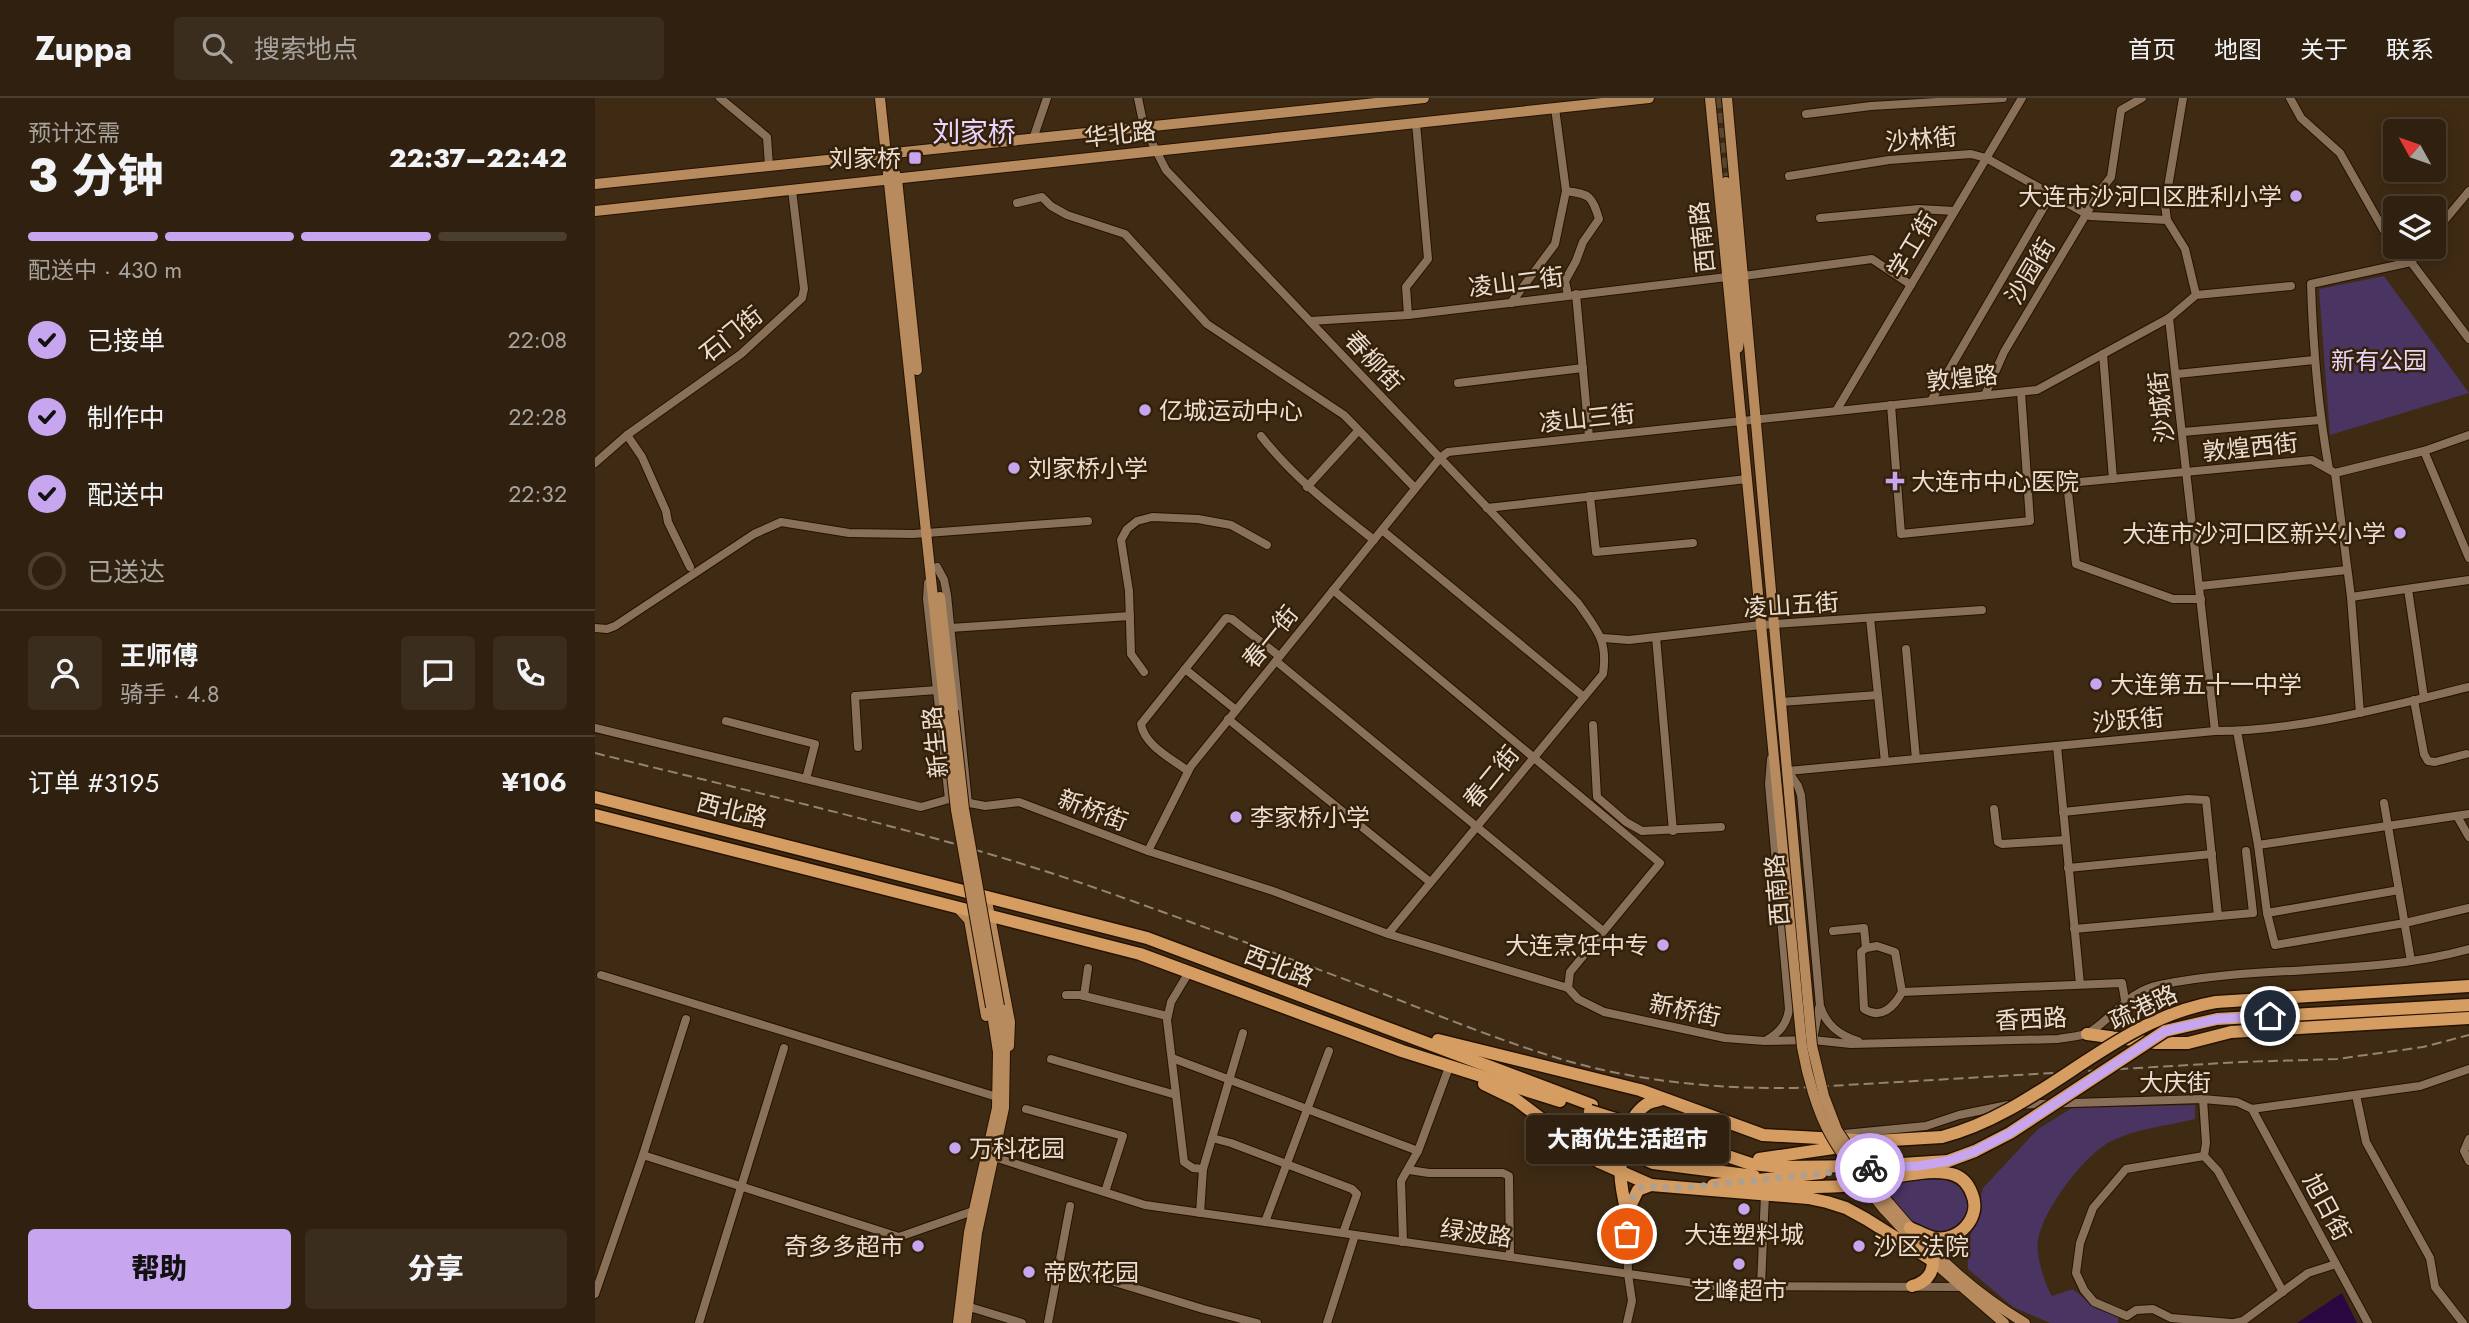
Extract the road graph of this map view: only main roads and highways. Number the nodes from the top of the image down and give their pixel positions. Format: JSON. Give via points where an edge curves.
{"nodes":[{"id":1,"x":880,"y":98,"type":"edge"},
{"id":2,"x":1424,"y":98,"type":"edge"},
{"id":3,"x":1649,"y":98,"type":"edge"},
{"id":4,"x":1710,"y":98,"type":"edge"},
{"id":5,"x":1727,"y":98,"type":"edge"},
{"id":6,"x":1357,"y":102,"type":"edge"},
{"id":7,"x":885,"y":154,"type":"junction"},
{"id":8,"x":894,"y":179,"type":"junction"},
{"id":9,"x":1726,"y":181,"type":"tunnel mouth"},
{"id":10,"x":595,"y":184,"type":"edge"},
{"id":11,"x":595,"y":211,"type":"edge"},
{"id":12,"x":1740,"y":335,"type":"junction"},
{"id":13,"x":1752,"y":371,"type":"junction"},
{"id":14,"x":1736,"y":373,"type":"junction"},
{"id":15,"x":595,"y":797,"type":"edge"},
{"id":16,"x":595,"y":815,"type":"edge"},
{"id":17,"x":982,"y":910,"type":"junction"},
{"id":18,"x":1015,"y":922,"type":"junction"},
{"id":19,"x":994,"y":945,"type":"junction"},
{"id":20,"x":2469,"y":986,"type":"edge"},
{"id":21,"x":2469,"y":1005,"type":"edge"},
{"id":22,"x":995,"y":1006,"type":"junction"},
{"id":23,"x":2469,"y":1018,"type":"edge"},
{"id":24,"x":1397,"y":1033,"type":"junction"},
{"id":25,"x":2087,"y":1034,"type":"road end"},
{"id":26,"x":1398,"y":1049,"type":"junction"},
{"id":27,"x":1006,"y":1070,"type":"junction"},
{"id":28,"x":997,"y":1097,"type":"junction"},
{"id":29,"x":1664,"y":1099,"type":"junction"},
{"id":30,"x":1591,"y":1108,"type":"junction"},
{"id":31,"x":1651,"y":1127,"type":"junction"},
{"id":32,"x":1629,"y":1132,"type":"junction"},
{"id":33,"x":1942,"y":1137,"type":"junction"},
{"id":34,"x":1875,"y":1141,"type":"junction"},
{"id":35,"x":1759,"y":1158,"type":"junction"},
{"id":36,"x":1948,"y":1161,"type":"junction"},
{"id":37,"x":1620,"y":1173,"type":"junction"},
{"id":38,"x":1768,"y":1180,"type":"junction"},
{"id":39,"x":1651,"y":1185,"type":"junction"},
{"id":40,"x":1716,"y":1185,"type":"junction"},
{"id":41,"x":1682,"y":1188,"type":"junction"},
{"id":42,"x":1886,"y":1206,"type":"junction"},
{"id":43,"x":1910,"y":1228,"type":"junction"},
{"id":44,"x":1933,"y":1261,"type":"junction"},
{"id":45,"x":1912,"y":1286,"type":"road end"},
{"id":46,"x":964,"y":1305,"type":"junction"},
{"id":47,"x":958,"y":1323,"type":"edge"},
{"id":48,"x":966,"y":1323,"type":"edge"},
{"id":49,"x":2004,"y":1323,"type":"edge"},
{"id":50,"x":2025,"y":1323,"type":"edge"}],
"edges":[{"from":1,"to":7,"type":"main road","name":"新生路"},
{"from":2,"to":6,"type":"main road","name":"华北路"},
{"from":3,"to":8,"type":"main road","name":"华北路"},
{"from":4,"to":14,"type":"main road","name":"西南路"},
{"from":5,"to":13,"type":"main road","name":"西南路"},
{"from":6,"to":7,"type":"main road","name":"华北路"},
{"from":7,"to":8,"type":"main road","name":"新生路"},
{"from":7,"to":10,"type":"main road","name":"华北路"},
{"from":8,"to":11,"type":"main road","name":"华北路"},
{"from":8,"to":22,"type":"main road","name":"新生路","bridge":true,"via":[[956,810]]},
{"from":9,"to":12,"type":"main road","name":"西南路"},
{"from":12,"to":13,"type":"main road","name":"西南路"},
{"from":12,"to":14,"type":"main road","name":"西南路"},
{"from":13,"to":42,"type":"main road","name":"西南路","bridge":true,"via":[[1812,1046],[1837,1130]]},
{"from":14,"to":42,"type":"main road","name":"西南路","bridge":true,"via":[[1802,1047],[1829,1134],[1859,1179]]},
{"from":15,"to":17,"type":"highway","name":"西北路"},
{"from":16,"to":17,"type":"highway","name":"西北路"},
{"from":17,"to":18,"type":"highway","name":"西北路"},
{"from":17,"to":19,"type":"main road"},
{"from":17,"to":24,"type":"highway","name":"西北路","via":[[1016,904],[1147,938]]},
{"from":17,"to":28,"type":"main road"},
{"from":18,"to":19,"type":"main road","via":[[1002,926]]},
{"from":18,"to":26,"type":"highway","name":"西北路","via":[[1140,954]]},
{"from":19,"to":27,"type":"main road","via":[[1010,1022]]},
{"from":20,"to":33,"type":"highway","name":"疏港路","bridge":true,"via":[[2187,1007],[2097,1053],[2007,1112]]},
{"from":21,"to":36,"type":"highway","bridge":true,"via":[[2217,1019],[2165,1031],[2010,1133]]},
{"from":22,"to":27,"type":"main road","name":"新生路"},
{"from":22,"to":28,"type":"main road","name":"新生路"},
{"from":23,"to":25,"type":"highway","via":[[2231,1032],[2188,1043]]},
{"from":24,"to":29,"type":"highway"},
{"from":24,"to":30,"type":"highway","name":"西北路"},
{"from":26,"to":30,"type":"highway","name":"西北路"},
{"from":26,"to":37,"type":"highway","via":[[1515,1099]]},
{"from":27,"to":46,"type":"main road","name":"新生路","via":[[1004,1108]]},
{"from":28,"to":46,"type":"main road","name":"新生路","via":[[973,1211]]},
{"from":29,"to":32,"type":"highway","via":[[1648,1103]]},
{"from":29,"to":34,"type":"highway","via":[[1763,1135]]},
{"from":30,"to":31,"type":"highway","name":"西北路"},
{"from":31,"to":35,"type":"highway","name":"西北路"},
{"from":31,"to":36,"type":"highway","name":"西北路","via":[[1751,1164],[1870,1166]]},
{"from":32,"to":37,"type":"highway","via":[[1621,1152]]},
{"from":32,"to":38,"type":"highway","via":[[1639,1156],[1653,1163]]},
{"from":33,"to":34,"type":"highway"},
{"from":33,"to":35,"type":"highway","name":"西北路","via":[[1836,1159]]},
{"from":34,"to":35,"type":"highway"},
{"from":36,"to":38,"type":"highway"},
{"from":37,"to":39,"type":"highway"},
{"from":37,"to":39,"type":"highway","via":[[1627,1213],[1638,1190]]},
{"from":38,"to":40,"type":"highway"},
{"from":39,"to":41,"type":"highway"},
{"from":40,"to":41,"type":"highway"},
{"from":40,"to":43,"type":"highway","via":[[1845,1186],[1937,1173],[1955,1175],[1968,1184],[1975,1201],[1974,1215],[1965,1228],[1936,1238]]},
{"from":41,"to":44,"type":"highway","via":[[1808,1198],[1846,1208]]},
{"from":42,"to":43,"type":"main road","name":"西南路"},
{"from":42,"to":44,"type":"main road","name":"西南路"},
{"from":43,"to":50,"type":"main road","name":"西南路","via":[[1974,1286]]},
{"from":44,"to":45,"type":"highway","via":[[1927,1279]]},
{"from":44,"to":49,"type":"main road","name":"西南路"},
{"from":46,"to":47,"type":"main road","name":"新生路"},
{"from":46,"to":48,"type":"main road","name":"新生路"}]}
